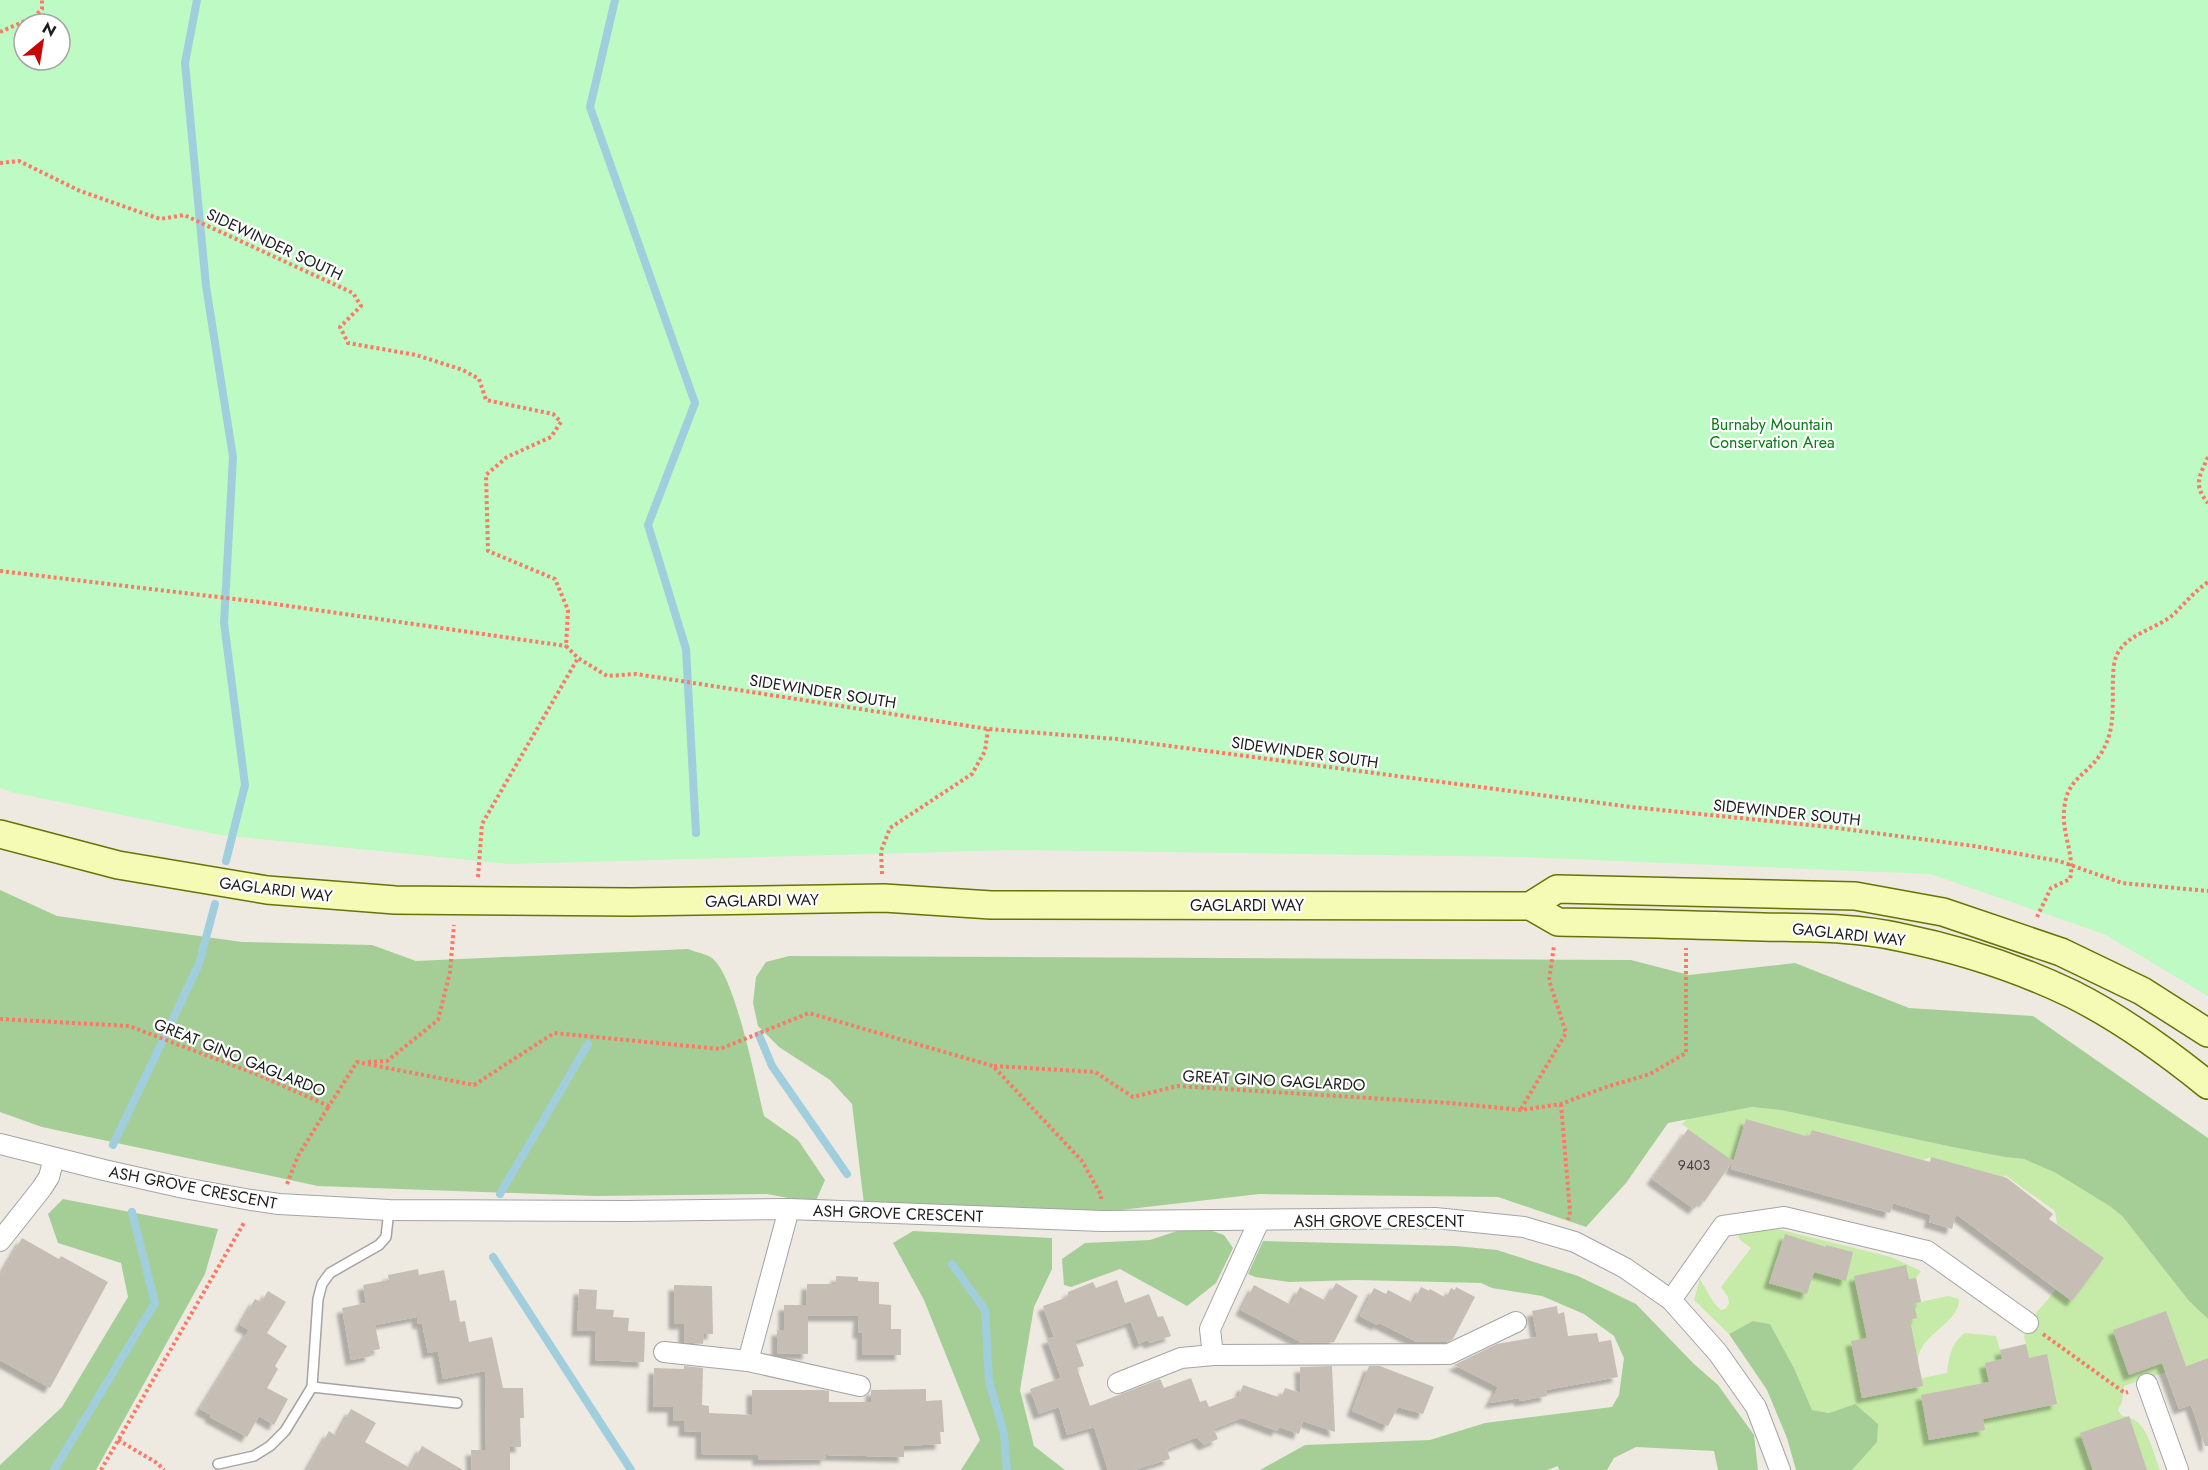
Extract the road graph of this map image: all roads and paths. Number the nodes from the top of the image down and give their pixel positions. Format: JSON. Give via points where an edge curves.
{"nodes":[{"id":1,"x":42,"y":0,"type":"edge"},
{"id":2,"x":0,"y":32,"type":"edge"},
{"id":3,"x":0,"y":163,"type":"edge"},
{"id":4,"x":2208,"y":457,"type":"edge"},
{"id":5,"x":2208,"y":503,"type":"edge"},
{"id":6,"x":0,"y":571,"type":"edge"},
{"id":7,"x":2208,"y":582,"type":"edge"},
{"id":8,"x":566,"y":646,"type":"junction"},
{"id":9,"x":578,"y":658,"type":"junction"},
{"id":10,"x":987,"y":729,"type":"junction"},
{"id":11,"x":0,"y":834,"type":"edge"},
{"id":12,"x":2073,"y":866,"type":"junction"},
{"id":13,"x":2208,"y":891,"type":"edge"},
{"id":14,"x":884,"y":898,"type":"junction"},
{"id":15,"x":466,"y":901,"type":"junction"},
{"id":16,"x":1530,"y":906,"type":"junction"},
{"id":17,"x":1558,"y":922,"type":"junction"},
{"id":18,"x":2029,"y":939,"type":"junction"},
{"id":19,"x":1686,"y":961,"type":"dead end"},
{"id":20,"x":1,"y":1020,"type":"edge"},
{"id":21,"x":2208,"y":1033,"type":"edge"},
{"id":22,"x":359,"y":1062,"type":"junction"},
{"id":23,"x":993,"y":1066,"type":"junction"},
{"id":24,"x":2208,"y":1085,"type":"edge"},
{"id":25,"x":1561,"y":1104,"type":"junction"},
{"id":26,"x":329,"y":1106,"type":"junction"},
{"id":27,"x":1521,"y":1110,"type":"junction"},
{"id":28,"x":0,"y":1144,"type":"edge"},
{"id":29,"x":54,"y":1158,"type":"junction"},
{"id":30,"x":279,"y":1204,"type":"junction"},
{"id":31,"x":789,"y":1209,"type":"junction"},
{"id":32,"x":389,"y":1210,"type":"junction"},
{"id":33,"x":246,"y":1219,"type":"dead end"},
{"id":34,"x":1102,"y":1221,"type":"junction"},
{"id":35,"x":1259,"y":1221,"type":"junction"},
{"id":36,"x":1563,"y":1239,"type":"junction"},
{"id":37,"x":0,"y":1241,"type":"edge"},
{"id":38,"x":1671,"y":1299,"type":"junction"},
{"id":39,"x":1516,"y":1322,"type":"dead end"},
{"id":40,"x":2028,"y":1323,"type":"joint"},
{"id":41,"x":664,"y":1352,"type":"dead end"},
{"id":42,"x":1213,"y":1355,"type":"junction"},
{"id":43,"x":748,"y":1360,"type":"junction"},
{"id":44,"x":1118,"y":1383,"type":"dead end"},
{"id":45,"x":2147,"y":1384,"type":"joint"},
{"id":46,"x":860,"y":1386,"type":"dead end"},
{"id":47,"x":312,"y":1387,"type":"junction"},
{"id":48,"x":457,"y":1403,"type":"dead end"},
{"id":49,"x":118,"y":1440,"type":"junction"},
{"id":50,"x":218,"y":1464,"type":"dead end"},
{"id":51,"x":101,"y":1470,"type":"edge"},
{"id":52,"x":164,"y":1470,"type":"edge"},
{"id":53,"x":1780,"y":1470,"type":"edge"},
{"id":54,"x":2178,"y":1470,"type":"edge"}],
"edges":[{"from":1,"to":2,"type":"path","via":[[42,9],[34,17]]},
{"from":3,"to":8,"type":"path","name":"SIDEWINDER SOUTH","via":[[19,161],[80,191],[160,219],[184,216],[216,230],[353,293],[361,306],[339,327],[348,344],[416,355],[463,370],[479,379],[486,400],[553,414],[561,422],[551,437],[507,457],[486,475],[488,551],[555,579],[568,610]]},
{"from":4,"to":5,"type":"path","via":[[2198,480],[2201,495]]},
{"from":6,"to":8,"type":"path","via":[[268,603]]},
{"from":7,"to":12,"type":"path","via":[[2194,591],[2173,615],[2130,639],[2119,652],[2114,664],[2110,733],[2100,755],[2074,779],[2066,798],[2065,836]]},
{"from":8,"to":9,"type":"path","name":"SIDEWINDER SOUTH"},
{"from":9,"to":10,"type":"path","name":"SIDEWINDER SOUTH","via":[[607,676],[636,674]]},
{"from":9,"to":15,"type":"path","via":[[482,824]]},
{"from":10,"to":12,"type":"path","name":"SIDEWINDER SOUTH","via":[[1117,739],[1630,807],[1974,846]]},
{"from":10,"to":14,"type":"path","via":[[985,751],[972,774],[890,828],[881,851]]},
{"from":11,"to":15,"type":"main road","name":"GAGLARDI WAY","via":[[118,865],[267,890]]},
{"from":12,"to":13,"type":"path","name":"SIDEWINDER SOUTH","via":[[2122,883]]},
{"from":12,"to":18,"type":"path","via":[[2070,879],[2052,888],[2041,906]]},
{"from":14,"to":15,"type":"main road","name":"GAGLARDI WAY","via":[[631,903]]},
{"from":14,"to":16,"type":"main road","name":"GAGLARDI WAY","via":[[991,905]]},
{"from":15,"to":22,"type":"path","via":[[438,1020],[387,1061]]},
{"from":16,"to":17,"type":"main road","name":"GAGLARDI WAY"},
{"from":16,"to":18,"type":"main road","name":"GAGLARDI WAY","via":[[1557,889],[1855,896],[1944,912]]},
{"from":17,"to":24,"type":"main road","name":"GAGLARDI WAY","via":[[1830,929],[1908,939],[1968,954],[2072,994],[2123,1024]]},
{"from":17,"to":27,"type":"path","via":[[1549,980],[1566,1033]]},
{"from":18,"to":21,"type":"main road","name":"GAGLARDI WAY","via":[[2142,991]]},
{"from":19,"to":25,"type":"path","name":"GREAT GINO GAGLARDO","via":[[1686,1053],[1650,1074]]},
{"from":20,"to":26,"type":"path","name":"GREAT GINO GAGLARDO","via":[[129,1026]]},
{"from":22,"to":23,"type":"path","name":"GREAT GINO GAGLARDO","via":[[474,1085],[554,1034],[720,1049],[809,1013]]},
{"from":22,"to":26,"type":"path","name":"GREAT GINO GAGLARDO"},
{"from":23,"to":27,"type":"path","name":"GREAT GINO GAGLARDO","via":[[1095,1072],[1133,1096],[1177,1086]]},
{"from":23,"to":34,"type":"path","via":[[1082,1161],[1101,1195]]},
{"from":25,"to":27,"type":"path","name":"GREAT GINO GAGLARDO"},
{"from":25,"to":36,"type":"path","via":[[1570,1212]]},
{"from":26,"to":30,"type":"path","via":[[298,1156]]},
{"from":28,"to":29,"type":"street","name":"ASH GROVE CRESCENT"},
{"from":29,"to":30,"type":"street","name":"ASH GROVE CRESCENT","via":[[184,1188]]},
{"from":29,"to":37,"type":"street","via":[[42,1188]]},
{"from":30,"to":32,"type":"street","name":"ASH GROVE CRESCENT"},
{"from":31,"to":32,"type":"street","name":"ASH GROVE CRESCENT"},
{"from":31,"to":34,"type":"street","name":"ASH GROVE CRESCENT"},
{"from":31,"to":43,"type":"street","name":"ASH GROVE CRESCENT"},
{"from":32,"to":47,"type":"lane","via":[[386,1237],[380,1245],[330,1273],[322,1284]]},
{"from":33,"to":49,"type":"path"},
{"from":34,"to":35,"type":"street","name":"ASH GROVE CRESCENT"},
{"from":35,"to":36,"type":"street","name":"ASH GROVE CRESCENT","via":[[1435,1218],[1524,1227]]},
{"from":35,"to":42,"type":"street","via":[[1210,1329]]},
{"from":36,"to":38,"type":"street","name":"ASH GROVE CRESCENT","via":[[1625,1268]]},
{"from":38,"to":40,"type":"street","via":[[1723,1226],[1784,1217],[1927,1251]]},
{"from":38,"to":53,"type":"street","name":"ASH GROVE CRESCENT","via":[[1718,1353],[1756,1407]]},
{"from":39,"to":42,"type":"street","via":[[1449,1354]]},
{"from":40,"to":45,"type":"path","via":[[2125,1393]]},
{"from":41,"to":43,"type":"street"},
{"from":42,"to":44,"type":"street","via":[[1181,1358]]},
{"from":43,"to":46,"type":"street"},
{"from":45,"to":54,"type":"street"},
{"from":47,"to":48,"type":"lane"},
{"from":47,"to":50,"type":"lane","via":[[285,1431],[270,1446],[255,1456]]},
{"from":49,"to":51,"type":"path"},
{"from":49,"to":52,"type":"path"}]}
